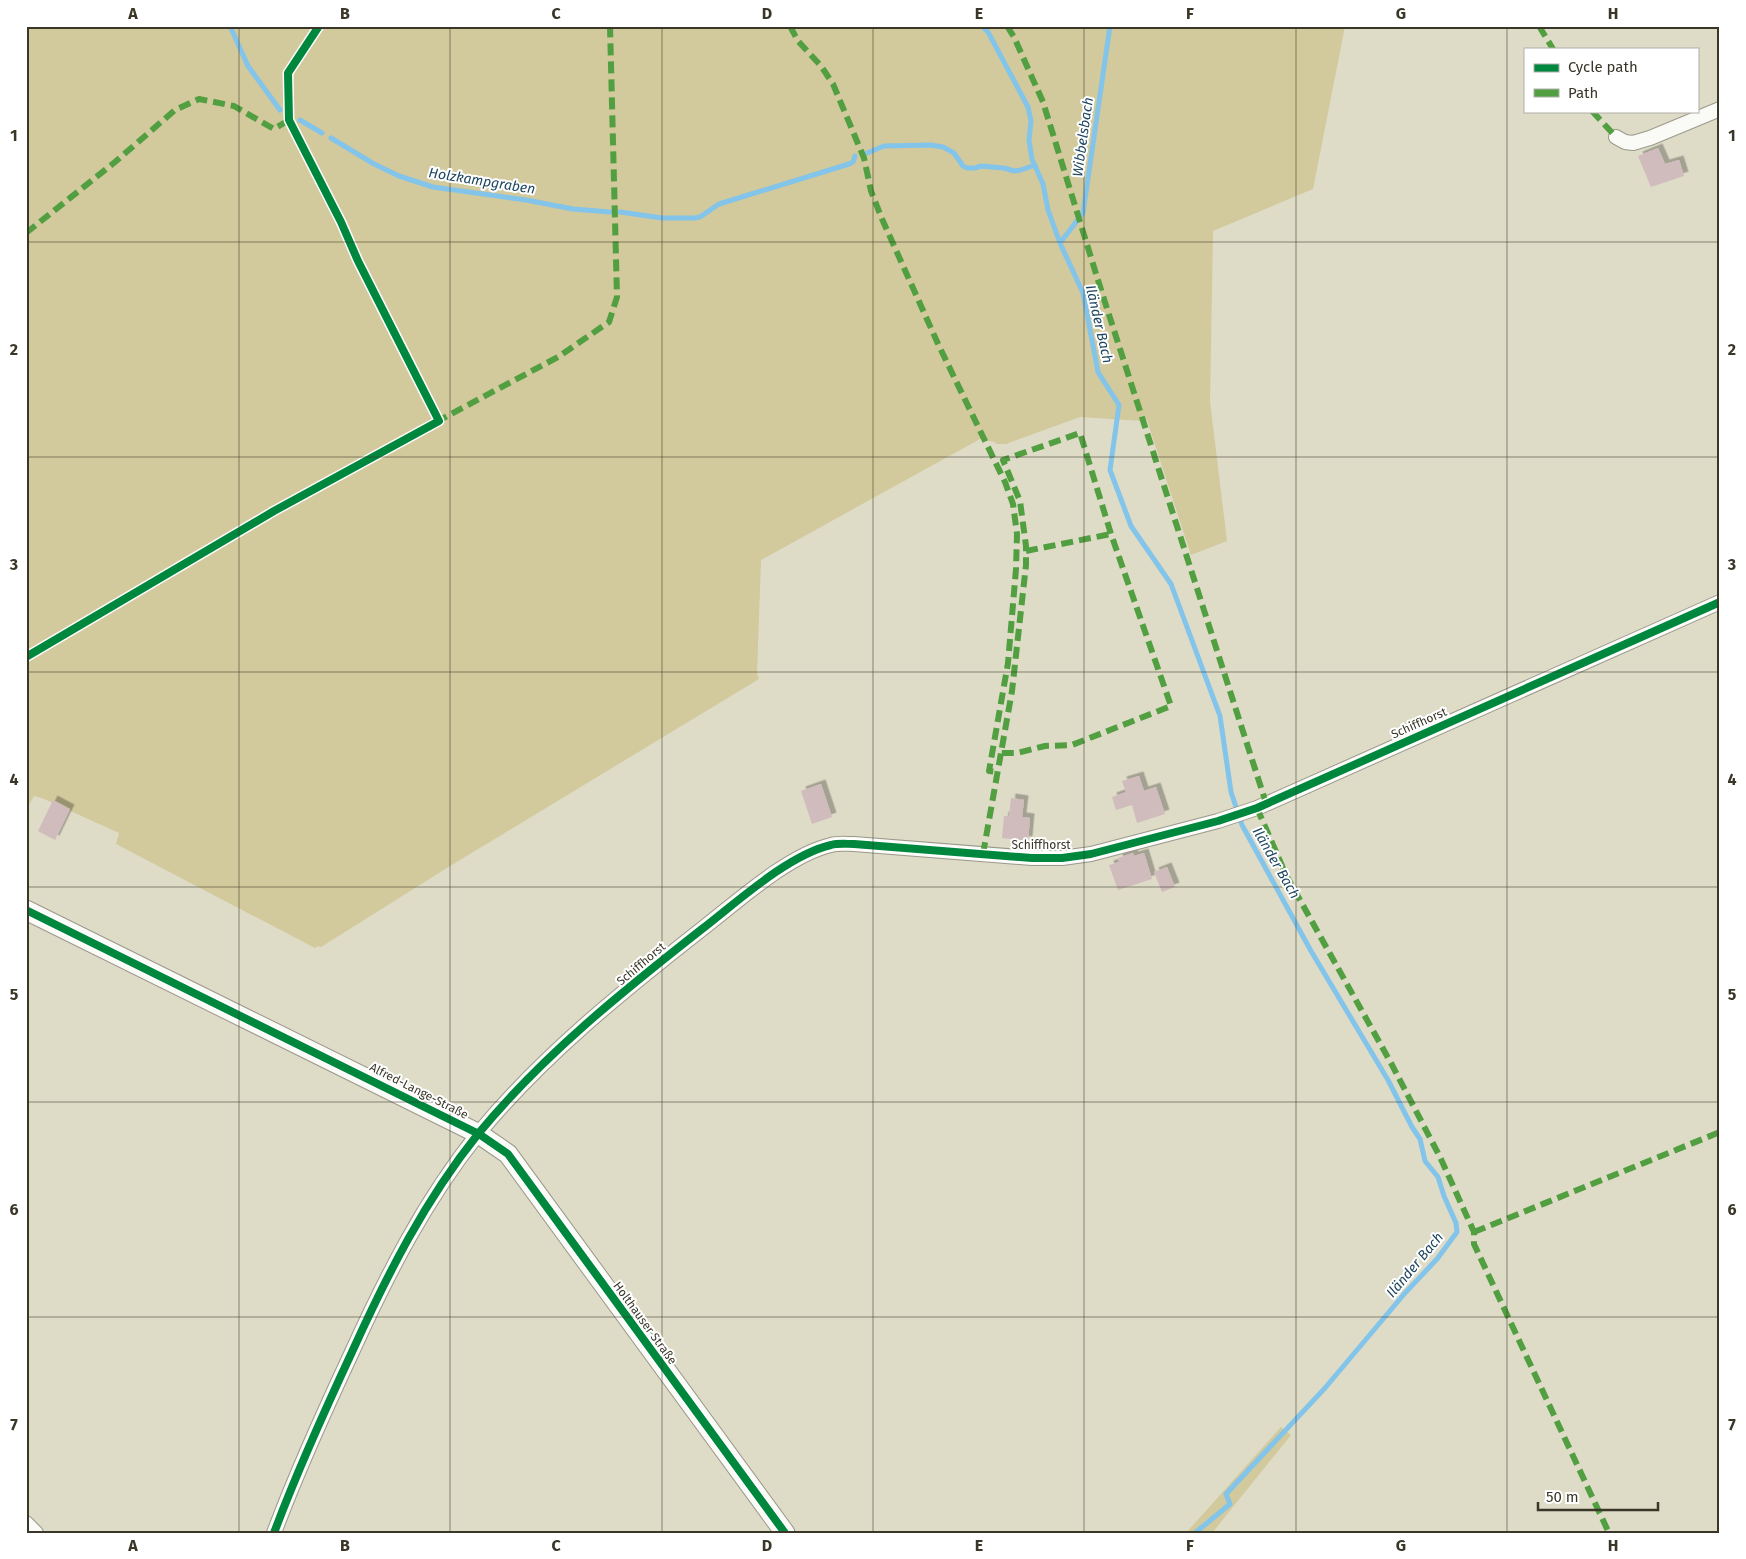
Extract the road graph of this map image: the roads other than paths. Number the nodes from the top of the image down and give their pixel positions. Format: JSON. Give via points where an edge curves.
{"nodes":[{"id":1,"x":1720,"y":109,"type":"edge"},
{"id":2,"x":1616,"y":137,"type":"dead end"},
{"id":3,"x":1720,"y":602,"type":"edge"},
{"id":4,"x":26,"y":910,"type":"edge"},
{"id":5,"x":478,"y":1134,"type":"junction"},
{"id":6,"x":26,"y":1523,"type":"edge"},
{"id":7,"x":36,"y":1533,"type":"edge"},
{"id":8,"x":274,"y":1533,"type":"edge"},
{"id":9,"x":785,"y":1533,"type":"edge"}],
"edges":[{"from":1,"to":2,"type":"street","via":[[1633,143]]},
{"from":3,"to":5,"type":"street","name":"Schiffhorst","via":[[1228,818],[1091,854],[1062,858],[854,844],[831,845],[808,853],[783,867],[740,900],[586,1025],[528,1079]]},
{"from":4,"to":5,"type":"street","name":"Alfred-Lange-Straße"},
{"from":5,"to":8,"type":"street","name":"Alfred-Lange-Straße","via":[[440,1187],[386,1278],[323,1414]]},
{"from":5,"to":9,"type":"street","name":"Holthauser Straße","via":[[508,1154]]},
{"from":6,"to":7,"type":"street"}]}
